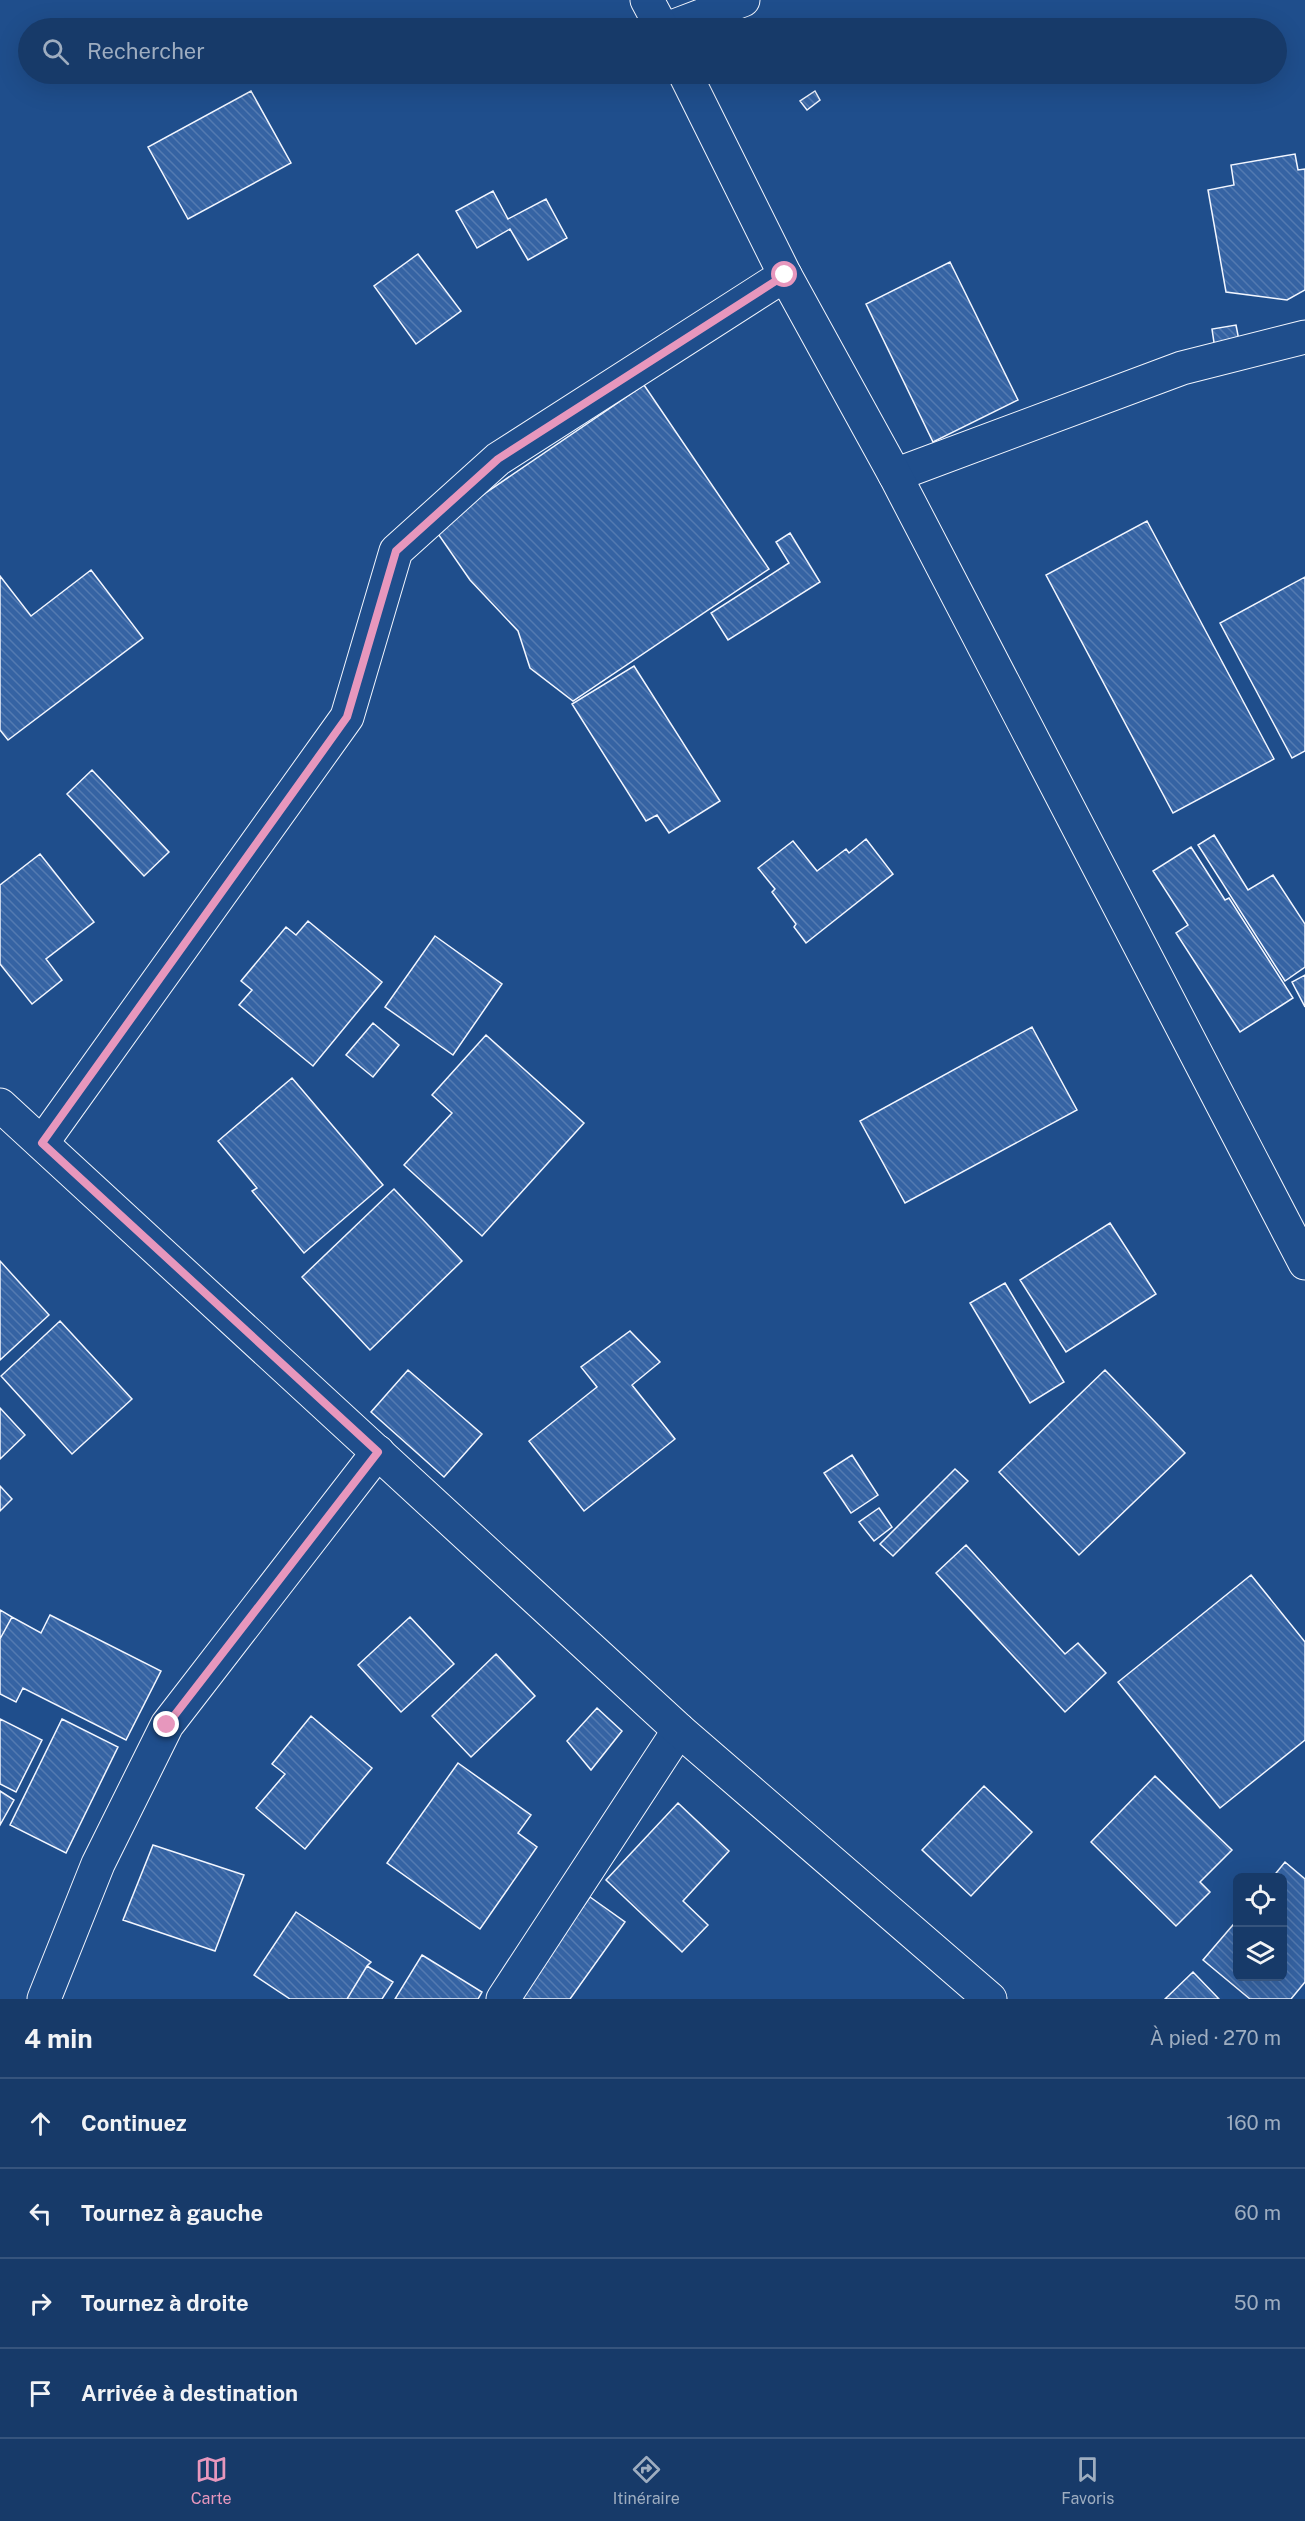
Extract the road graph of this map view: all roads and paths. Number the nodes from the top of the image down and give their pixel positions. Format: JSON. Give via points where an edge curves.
{"nodes":[{"id":1,"x":647,"y":0,"type":"edge"},
{"id":2,"x":744,"y":0,"type":"edge"},
{"id":3,"x":657,"y":18,"type":"edge"},
{"id":4,"x":696,"y":18,"type":"edge"},
{"id":5,"x":690,"y":84,"type":"edge"},
{"id":6,"x":785,"y":275,"type":"junction"},
{"id":7,"x":1305,"y":337,"type":"edge"},
{"id":8,"x":895,"y":475,"type":"junction"},
{"id":9,"x":0,"y":1105,"type":"edge"},
{"id":10,"x":42,"y":1143,"type":"junction"},
{"id":11,"x":1305,"y":1263,"type":"edge"},
{"id":12,"x":378,"y":1452,"type":"junction"},
{"id":13,"x":679,"y":1730,"type":"junction"},
{"id":14,"x":44,"y":1999,"type":"edge"},
{"id":15,"x":503,"y":1999,"type":"edge"},
{"id":16,"x":990,"y":1999,"type":"edge"}],
"edges":[{"from":1,"to":3,"type":"main road"},
{"from":2,"to":4,"type":"main road"},
{"from":5,"to":6,"type":"main road"},
{"from":6,"to":8,"type":"main road"},
{"from":6,"to":10,"type":"main road","via":[[498,459],[396,551],[347,717]]},
{"from":7,"to":8,"type":"main road","via":[[1182,368]]},
{"from":8,"to":11,"type":"main road"},
{"from":9,"to":10,"type":"main road"},
{"from":10,"to":12,"type":"main road"},
{"from":12,"to":13,"type":"main road"},
{"from":12,"to":14,"type":"main road","via":[[167,1725],[98,1864]]},
{"from":13,"to":15,"type":"main road"},
{"from":13,"to":16,"type":"main road"}]}
